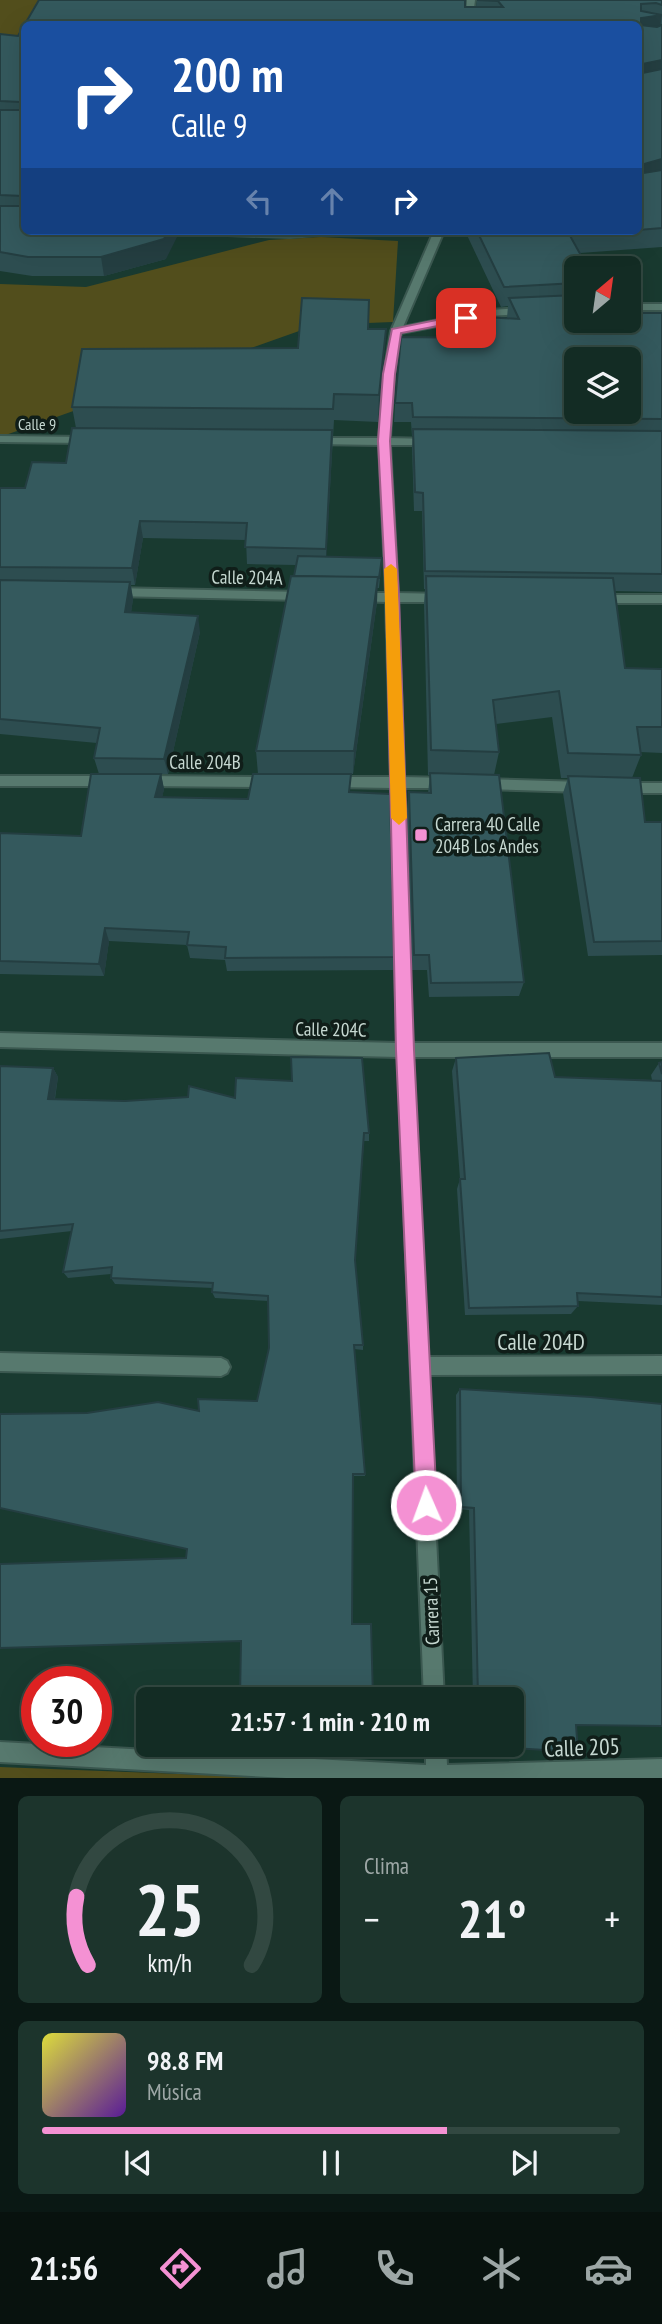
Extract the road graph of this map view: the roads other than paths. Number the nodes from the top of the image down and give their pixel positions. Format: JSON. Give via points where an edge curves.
{"nodes":[{"id":1,"x":471,"y":0,"type":"edge"},
{"id":2,"x":469,"y":21,"type":"edge"},
{"id":3,"x":437,"y":235,"type":"edge"},
{"id":4,"x":641,"y":307,"type":"edge"},
{"id":5,"x":662,"y":307,"type":"edge"},
{"id":6,"x":538,"y":310,"type":"edge"},
{"id":7,"x":396,"y":331,"type":"junction"},
{"id":8,"x":0,"y":439,"type":"edge"},
{"id":9,"x":96,"y":440,"type":"edge"},
{"id":10,"x":302,"y":441,"type":"edge"},
{"id":11,"x":384,"y":441,"type":"junction"},
{"id":12,"x":440,"y":442,"type":"edge"},
{"id":13,"x":95,"y":592,"type":"edge"},
{"id":14,"x":311,"y":596,"type":"edge"},
{"id":15,"x":338,"y":596,"type":"edge"},
{"id":16,"x":392,"y":597,"type":"junction"},
{"id":17,"x":460,"y":598,"type":"edge"},
{"id":18,"x":581,"y":599,"type":"edge"},
{"id":19,"x":662,"y":599,"type":"edge"},
{"id":20,"x":0,"y":780,"type":"edge"},
{"id":21,"x":288,"y":782,"type":"edge"},
{"id":22,"x":316,"y":782,"type":"edge"},
{"id":23,"x":398,"y":782,"type":"junction"},
{"id":24,"x":662,"y":788,"type":"edge"},
{"id":25,"x":0,"y":1040,"type":"edge"},
{"id":26,"x":405,"y":1050,"type":"junction"},
{"id":27,"x":662,"y":1050,"type":"edge"},
{"id":28,"x":0,"y":1362,"type":"edge"},
{"id":29,"x":662,"y":1365,"type":"edge"},
{"id":30,"x":421,"y":1366,"type":"junction"},
{"id":31,"x":221,"y":1367,"type":"dead end"},
{"id":32,"x":434,"y":1687,"type":"edge"},
{"id":33,"x":0,"y":1752,"type":"edge"},
{"id":34,"x":436,"y":1757,"type":"edge"},
{"id":35,"x":662,"y":1769,"type":"edge"},
{"id":36,"x":437,"y":1776,"type":"junction"}],
"edges":[{"from":1,"to":2,"type":"street"},
{"from":3,"to":7,"type":"street","name":"Carrera 15"},
{"from":4,"to":5,"type":"street"},
{"from":6,"to":7,"type":"street","via":[[489,313]]},
{"from":7,"to":11,"type":"street","name":"Carrera 15"},
{"from":8,"to":9,"type":"street","name":"Calle 9"},
{"from":10,"to":11,"type":"street"},
{"from":11,"to":12,"type":"street"},
{"from":11,"to":16,"type":"street","name":"Carrera 15"},
{"from":13,"to":14,"type":"street","name":"Calle 204A"},
{"from":15,"to":16,"type":"street"},
{"from":16,"to":17,"type":"street"},
{"from":16,"to":23,"type":"street","name":"Carrera 15"},
{"from":18,"to":19,"type":"street"},
{"from":20,"to":21,"type":"street","name":"Calle 204B"},
{"from":22,"to":23,"type":"street"},
{"from":23,"to":24,"type":"street"},
{"from":23,"to":26,"type":"street","name":"Carrera 15"},
{"from":25,"to":26,"type":"street","name":"Calle 204C"},
{"from":26,"to":27,"type":"street","name":"Calle 204C"},
{"from":26,"to":30,"type":"street","name":"Carrera 15"},
{"from":28,"to":31,"type":"street"},
{"from":29,"to":30,"type":"street","name":"Calle 204D"},
{"from":30,"to":32,"type":"street","name":"Carrera 15"},
{"from":33,"to":36,"type":"street","name":"Calle 205"},
{"from":34,"to":36,"type":"street"},
{"from":35,"to":36,"type":"street","name":"Calle 205"}]}
